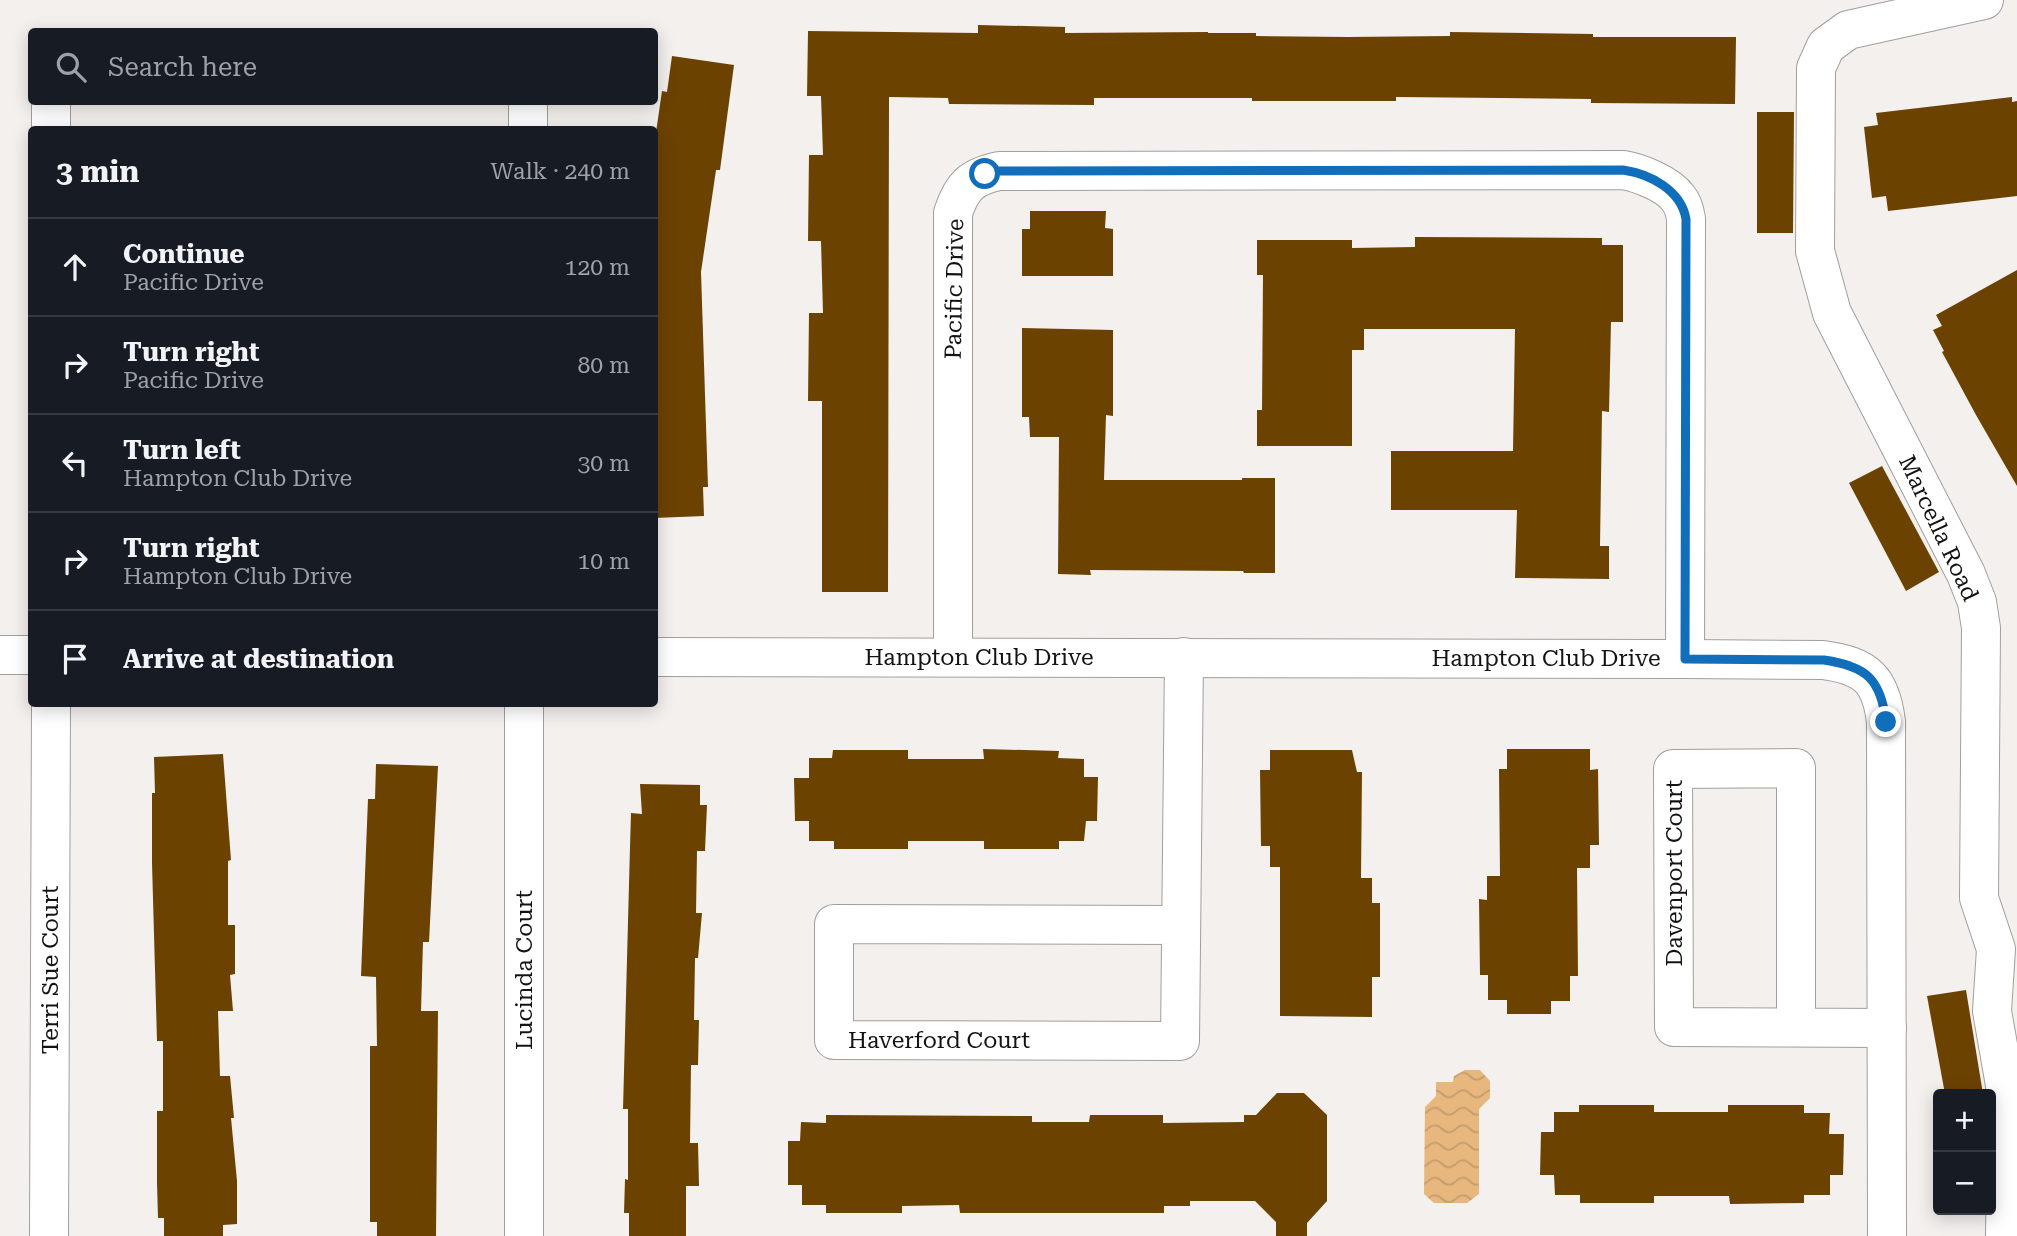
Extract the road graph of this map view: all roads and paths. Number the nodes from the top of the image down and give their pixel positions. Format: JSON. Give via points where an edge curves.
{"nodes":[{"id":1,"x":1984,"y":0,"type":"edge"},
{"id":2,"x":51,"y":105,"type":"edge"},
{"id":3,"x":528,"y":105,"type":"edge"},
{"id":4,"x":51,"y":126,"type":"edge"},
{"id":5,"x":528,"y":126,"type":"edge"},
{"id":6,"x":0,"y":655,"type":"edge"},
{"id":7,"x":28,"y":655,"type":"edge"},
{"id":8,"x":658,"y":657,"type":"edge"},
{"id":9,"x":953,"y":657,"type":"junction"},
{"id":10,"x":1184,"y":657,"type":"junction"},
{"id":11,"x":1685,"y":659,"type":"junction"},
{"id":12,"x":51,"y":707,"type":"edge"},
{"id":13,"x":524,"y":707,"type":"edge"},
{"id":14,"x":1180,"y":925,"type":"junction"},
{"id":15,"x":2006,"y":945,"type":"edge"},
{"id":16,"x":1797,"y":1027,"type":"junction"},
{"id":17,"x":1887,"y":1028,"type":"junction"},
{"id":18,"x":49,"y":1236,"type":"edge"},
{"id":19,"x":524,"y":1236,"type":"edge"},
{"id":20,"x":1886,"y":1236,"type":"edge"},
{"id":21,"x":2006,"y":1236,"type":"edge"}],
"edges":[{"from":1,"to":15,"type":"street","name":"Marcella Road","via":[[1848,30],[1826,46],[1816,68],[1815,251],[1832,313],[1977,602],[1981,628],[1979,898]]},
{"from":2,"to":4,"type":"street"},
{"from":3,"to":5,"type":"street"},
{"from":6,"to":7,"type":"street"},
{"from":8,"to":9,"type":"street","name":"Hampton Club Drive"},
{"from":9,"to":10,"type":"street","name":"Hampton Club Drive"},
{"from":9,"to":11,"type":"street","name":"Pacific Drive","via":[[953,213],[973,179],[999,171],[1623,170],[1643,175],[1672,192],[1686,219]]},
{"from":10,"to":11,"type":"street","name":"Hampton Club Drive"},
{"from":10,"to":14,"type":"street","name":"Haverford Court"},
{"from":11,"to":17,"type":"street","name":"Hampton Club Drive","via":[[1833,662],[1857,668],[1877,687],[1886,722]]},
{"from":12,"to":18,"type":"street","name":"Terri Sue Court"},
{"from":13,"to":19,"type":"street","name":"Lucinda Court"},
{"from":14,"to":14,"type":"street","name":"Haverford Court","via":[[1180,1041],[834,1040],[834,924]]},
{"from":15,"to":21,"type":"street","name":"Marcella Road","via":[[1992,1011],[2004,1085]]},
{"from":16,"to":16,"type":"street","name":"Davenport Court","via":[[1674,1027],[1673,768],[1796,768]]},
{"from":16,"to":17,"type":"street","name":"Davenport Court"},
{"from":17,"to":20,"type":"street","name":"Hampton Club Drive"}]}
